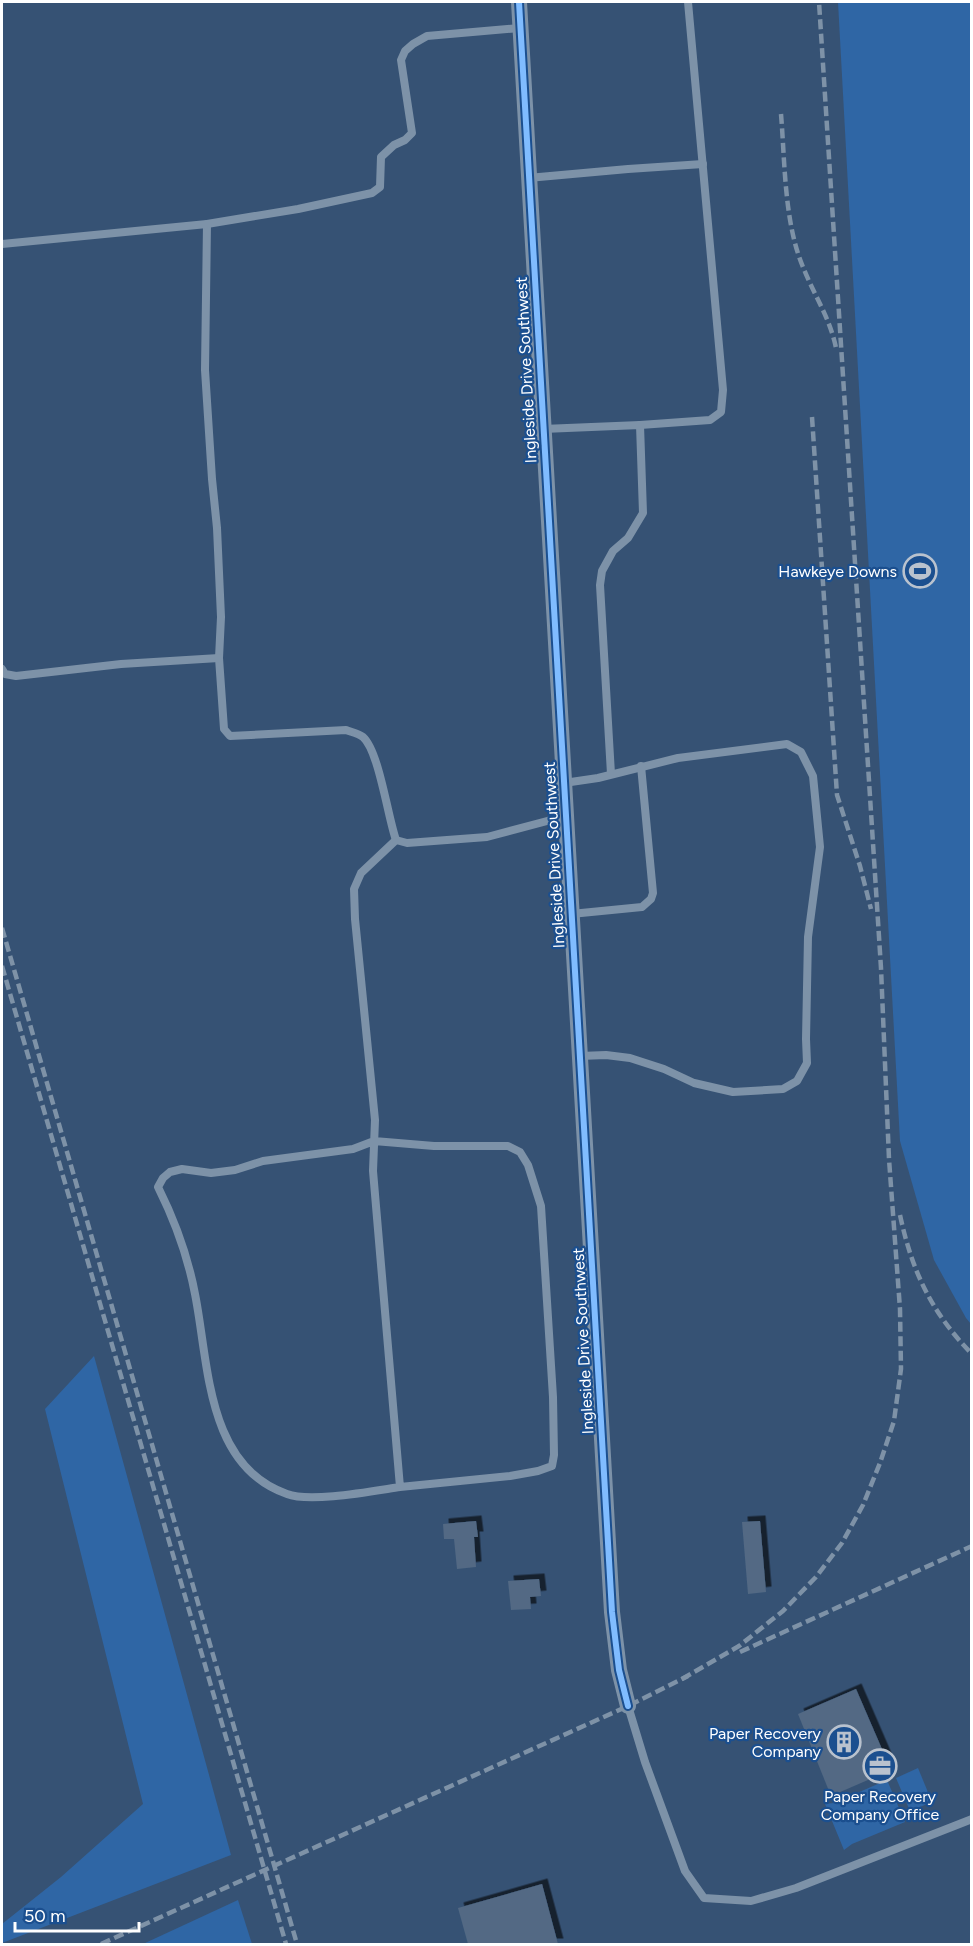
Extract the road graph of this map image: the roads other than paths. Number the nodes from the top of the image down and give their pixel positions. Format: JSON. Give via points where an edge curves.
{"nodes":[{"id":1,"x":519,"y":2,"type":"edge"},
{"id":2,"x":688,"y":2,"type":"edge"},
{"id":3,"x":520,"y":28,"type":"junction"},
{"id":4,"x":703,"y":164,"type":"junction"},
{"id":5,"x":528,"y":178,"type":"junction"},
{"id":6,"x":207,"y":224,"type":"junction"},
{"id":7,"x":2,"y":244,"type":"edge"},
{"id":8,"x":640,"y":425,"type":"junction"},
{"id":9,"x":543,"y":429,"type":"junction"},
{"id":10,"x":219,"y":658,"type":"junction"},
{"id":11,"x":2,"y":669,"type":"edge"},
{"id":12,"x":641,"y":766,"type":"junction"},
{"id":13,"x":611,"y":774,"type":"junction"},
{"id":14,"x":564,"y":783,"type":"junction"},
{"id":15,"x":566,"y":816,"type":"junction"},
{"id":16,"x":396,"y":840,"type":"junction"},
{"id":17,"x":571,"y":914,"type":"junction"},
{"id":18,"x":580,"y":1056,"type":"junction"},
{"id":19,"x":374,"y":1141,"type":"junction"},
{"id":20,"x":400,"y":1487,"type":"junction"},
{"id":21,"x":628,"y":1706,"type":"joint"},
{"id":22,"x":972,"y":1819,"type":"edge"}],
"edges":[{"from":1,"to":3,"type":"street","name":"Ingleside Drive Southwest"},
{"from":2,"to":4,"type":"lane"},
{"from":3,"to":5,"type":"street","name":"Ingleside Drive Southwest"},
{"from":3,"to":6,"type":"lane","via":[[427,36],[405,51],[401,60],[412,133],[381,157],[380,187],[372,193]]},
{"from":4,"to":5,"type":"lane"},
{"from":4,"to":8,"type":"lane","via":[[723,390],[721,412],[710,420]]},
{"from":5,"to":9,"type":"street","name":"Ingleside Drive Southwest"},
{"from":6,"to":7,"type":"lane"},
{"from":6,"to":10,"type":"lane","via":[[205,370],[217,528]]},
{"from":8,"to":9,"type":"lane"},
{"from":8,"to":13,"type":"lane","via":[[643,513],[628,538],[613,551],[601,578]]},
{"from":9,"to":14,"type":"street","name":"Ingleside Drive Southwest"},
{"from":10,"to":11,"type":"lane","via":[[16,676],[5,674]]},
{"from":10,"to":16,"type":"lane","via":[[224,729],[230,736],[346,730],[363,737],[371,750]]},
{"from":12,"to":13,"type":"lane"},
{"from":12,"to":17,"type":"lane","via":[[651,899],[642,907]]},
{"from":12,"to":18,"type":"lane","via":[[787,744],[801,752],[813,776],[820,847],[808,937],[807,1063],[797,1081],[783,1089],[733,1092],[694,1083],[664,1068],[630,1058]]},
{"from":13,"to":14,"type":"lane"},
{"from":14,"to":15,"type":"street","name":"Ingleside Drive Southwest"},
{"from":15,"to":16,"type":"lane","via":[[487,837],[407,843]]},
{"from":15,"to":17,"type":"street","name":"Ingleside Drive Southwest"},
{"from":16,"to":19,"type":"lane","via":[[361,873],[354,889]]},
{"from":17,"to":18,"type":"street","name":"Ingleside Drive Southwest"},
{"from":18,"to":21,"type":"street","name":"Ingleside Drive Southwest","via":[[612,1612]]},
{"from":19,"to":20,"type":"lane","via":[[373,1171]]},
{"from":19,"to":20,"type":"lane","via":[[508,1146],[520,1152],[528,1165],[541,1206],[553,1397],[552,1466],[510,1476]]},
{"from":19,"to":20,"type":"lane","via":[[330,1154],[263,1161],[235,1170],[211,1173],[182,1169],[170,1172],[158,1187],[183,1245],[208,1377],[225,1438],[239,1462],[260,1481],[288,1495],[313,1497]]},
{"from":21,"to":22,"type":"lane","name":"Ingleside Drive Southwest","via":[[685,1870],[704,1898],[751,1902]]}]}
